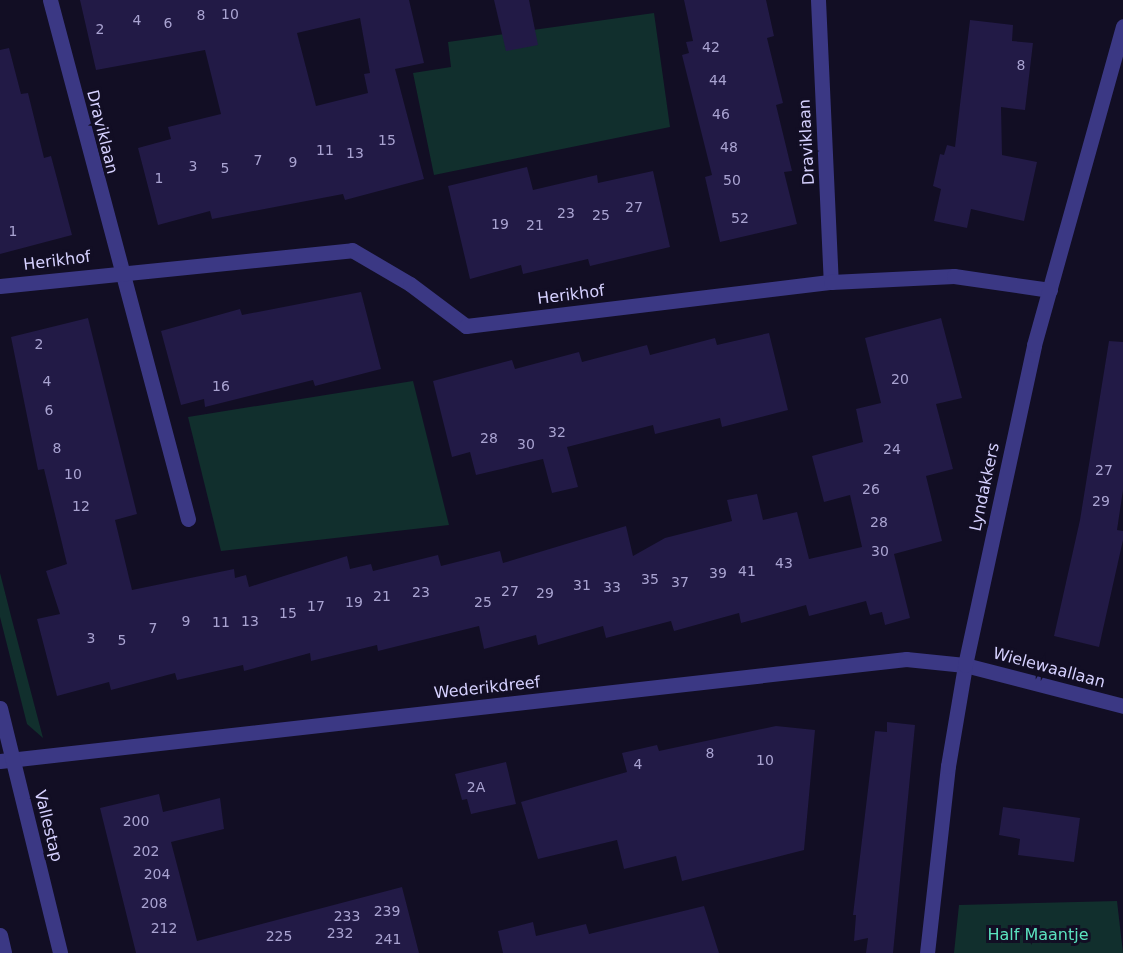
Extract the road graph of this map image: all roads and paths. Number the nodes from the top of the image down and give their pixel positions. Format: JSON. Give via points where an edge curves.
{"nodes":[{"id":1,"x":50,"y":0,"type":"edge"},
{"id":2,"x":818,"y":0,"type":"edge"},
{"id":3,"x":1121,"y":31,"type":"edge"},
{"id":4,"x":119,"y":272,"type":"junction"},
{"id":5,"x":831,"y":282,"type":"junction"},
{"id":6,"x":0,"y":286,"type":"edge"},
{"id":7,"x":1050,"y":291,"type":"junction"},
{"id":8,"x":188,"y":519,"type":"dead end"},
{"id":9,"x":965,"y":665,"type":"junction"},
{"id":10,"x":1123,"y":706,"type":"edge"},
{"id":11,"x":0,"y":708,"type":"edge"},
{"id":12,"x":6,"y":760,"type":"edge"},
{"id":13,"x":0,"y":935,"type":"edge"},
{"id":14,"x":4,"y":953,"type":"edge"},
{"id":15,"x":60,"y":953,"type":"edge"},
{"id":16,"x":927,"y":953,"type":"edge"}],
"edges":[{"from":1,"to":4,"type":"street","name":"Draviklaan"},
{"from":2,"to":5,"type":"street","name":"Draviklaan"},
{"from":3,"to":7,"type":"street","name":"Lyndakkers"},
{"from":4,"to":5,"type":"street","name":"Herikhof","via":[[352,250],[410,284],[466,326]]},
{"from":4,"to":6,"type":"street","name":"Herikhof"},
{"from":4,"to":8,"type":"street"},
{"from":5,"to":7,"type":"street","name":"Herikhof","via":[[954,276]]},
{"from":7,"to":9,"type":"street","name":"Lyndakkers"},
{"from":9,"to":10,"type":"street","name":"Wielewaallaan"},
{"from":9,"to":12,"type":"street","name":"Wederikdreef","via":[[906,659]]},
{"from":9,"to":16,"type":"street","name":"Lyndakkers","via":[[948,766]]},
{"from":11,"to":12,"type":"street","name":"Vallestap"},
{"from":12,"to":15,"type":"street","name":"Vallestap"},
{"from":13,"to":14,"type":"street"}]}
